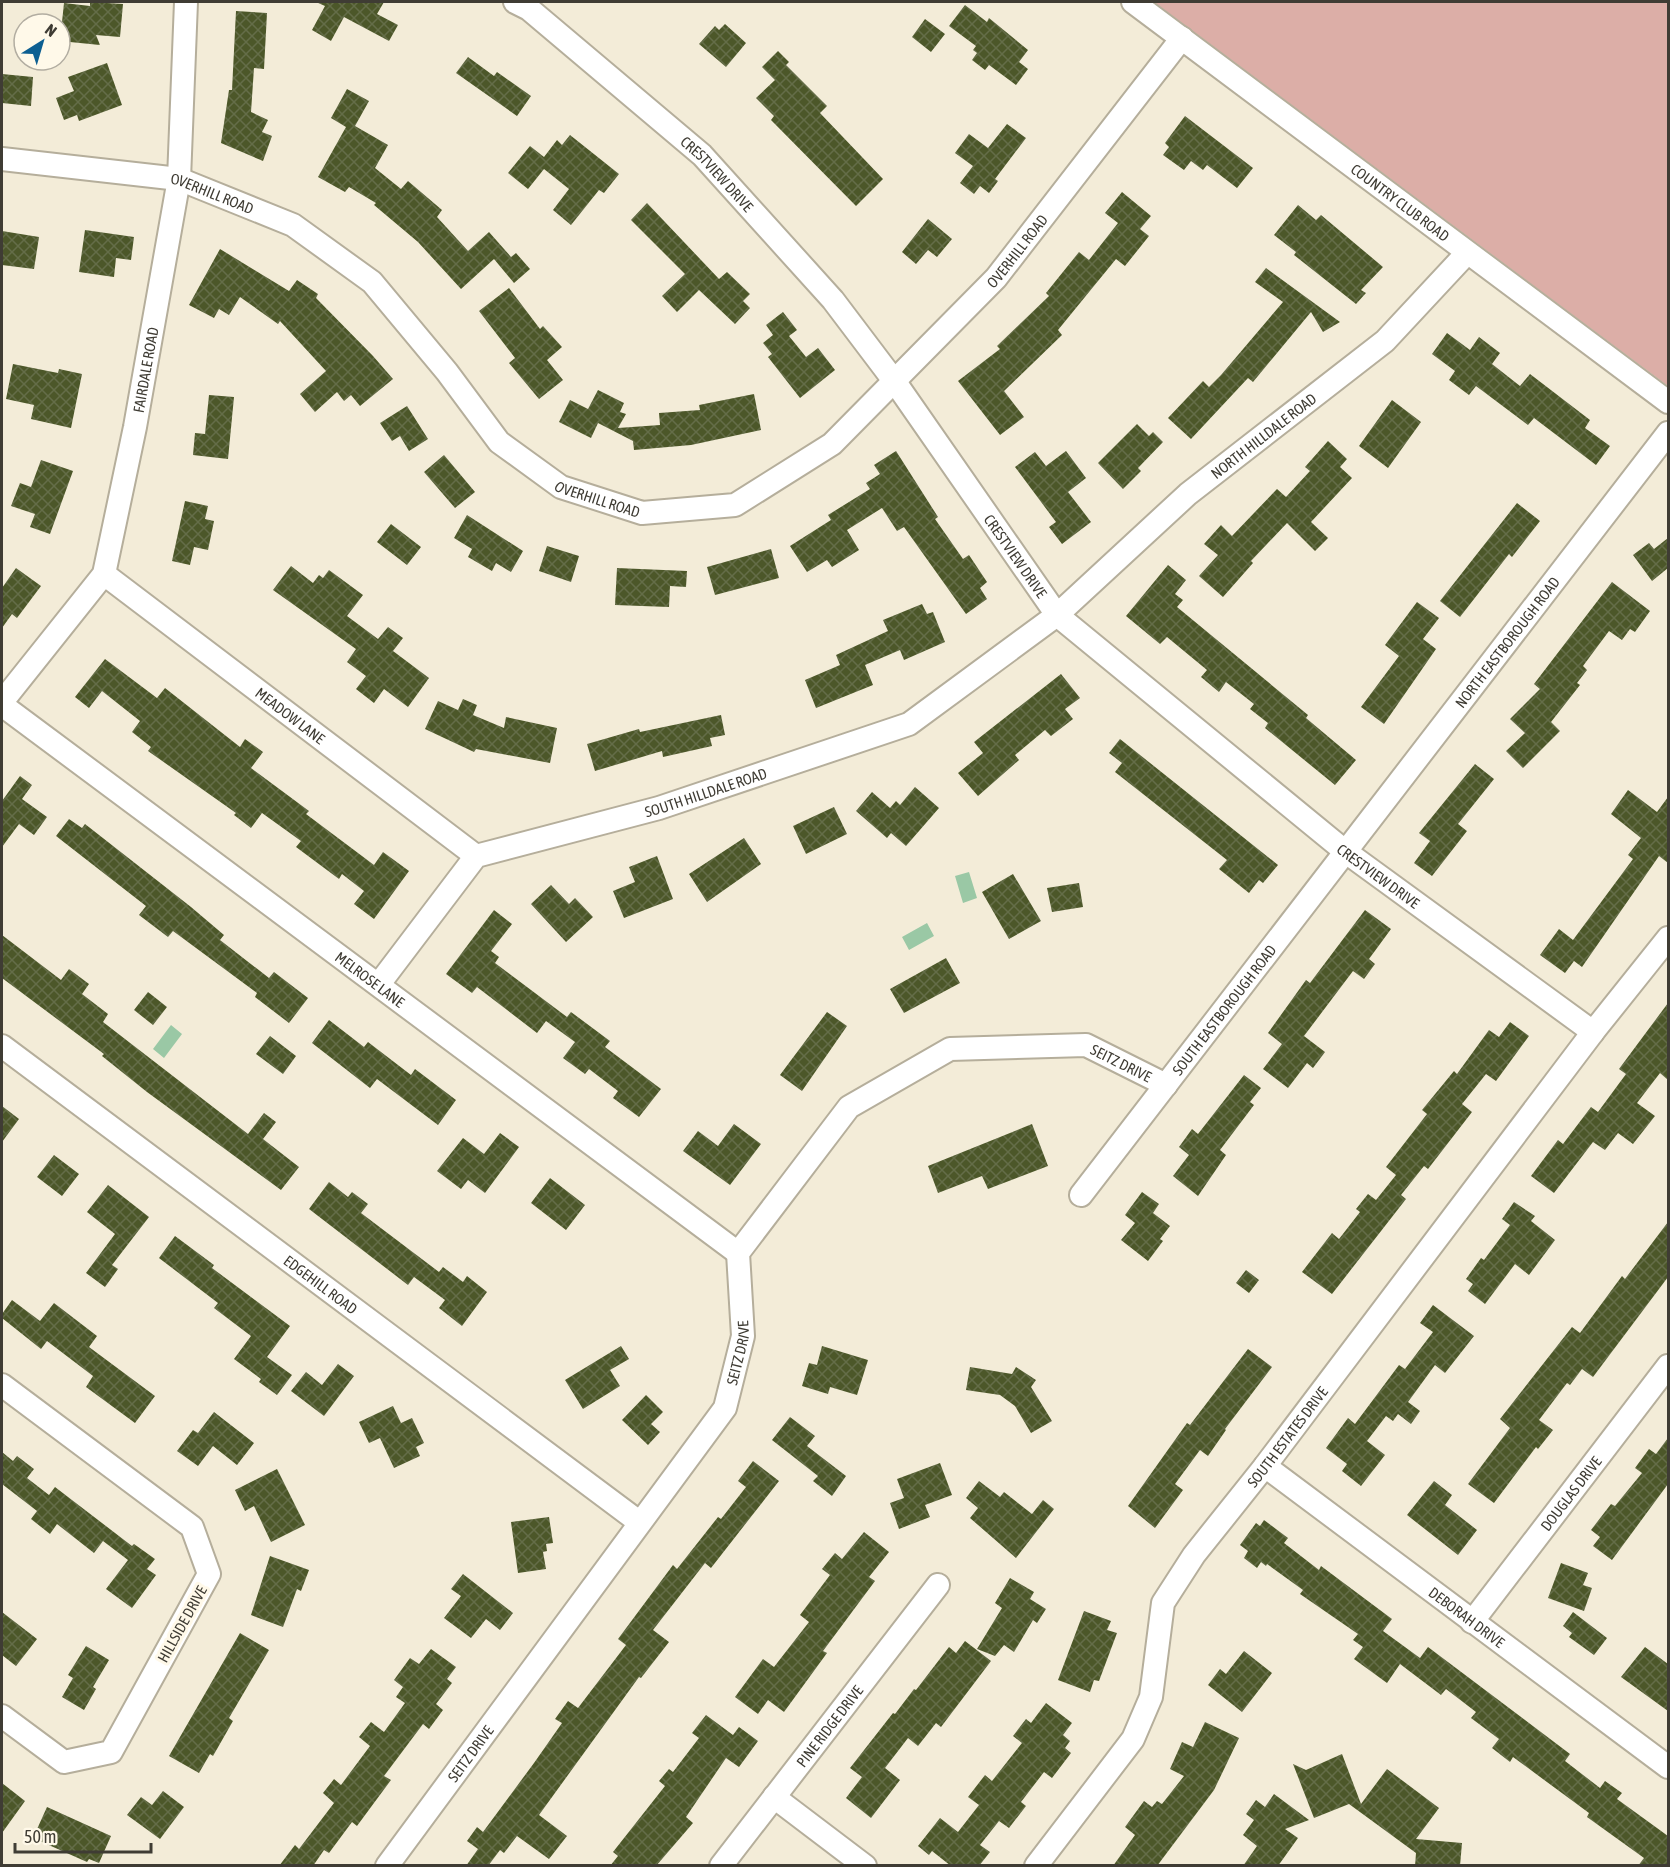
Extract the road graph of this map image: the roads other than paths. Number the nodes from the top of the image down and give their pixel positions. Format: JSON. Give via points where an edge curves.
{"nodes":[{"id":1,"x":186,"y":2,"type":"edge"},
{"id":2,"x":515,"y":2,"type":"edge"},
{"id":3,"x":1133,"y":2,"type":"edge"},
{"id":4,"x":1182,"y":38,"type":"junction"},
{"id":5,"x":2,"y":159,"type":"edge"},
{"id":6,"x":179,"y":179,"type":"junction"},
{"id":7,"x":1467,"y":254,"type":"junction"},
{"id":8,"x":895,"y":382,"type":"junction"},
{"id":9,"x":1668,"y":402,"type":"edge"},
{"id":10,"x":1668,"y":433,"type":"edge"},
{"id":11,"x":104,"y":574,"type":"junction"},
{"id":12,"x":1057,"y":615,"type":"junction"},
{"id":13,"x":2,"y":703,"type":"edge"},
{"id":14,"x":1346,"y":852,"type":"junction"},
{"id":15,"x":476,"y":856,"type":"junction"},
{"id":16,"x":1668,"y":938,"type":"edge"},
{"id":17,"x":379,"y":984,"type":"junction"},
{"id":18,"x":1593,"y":1032,"type":"junction"},
{"id":19,"x":2,"y":1046,"type":"edge"},
{"id":20,"x":1166,"y":1085,"type":"junction"},
{"id":21,"x":1081,"y":1195,"type":"dead end"},
{"id":22,"x":738,"y":1253,"type":"junction"},
{"id":23,"x":1668,"y":1366,"type":"edge"},
{"id":24,"x":2,"y":1385,"type":"edge"},
{"id":25,"x":1265,"y":1466,"type":"junction"},
{"id":26,"x":639,"y":1522,"type":"junction"},
{"id":27,"x":938,"y":1585,"type":"dead end"},
{"id":28,"x":1472,"y":1622,"type":"junction"},
{"id":29,"x":2,"y":1716,"type":"edge"},
{"id":30,"x":1668,"y":1767,"type":"edge"},
{"id":31,"x":774,"y":1797,"type":"junction"},
{"id":32,"x":387,"y":1866,"type":"edge"},
{"id":33,"x":721,"y":1866,"type":"edge"},
{"id":34,"x":865,"y":1866,"type":"edge"},
{"id":35,"x":1036,"y":1866,"type":"edge"}],
"edges":[{"from":1,"to":6,"type":"street","name":"FAIRDALE ROAD"},
{"from":2,"to":8,"type":"street","name":"CRESTVIEW DRIVE","via":[[529,9],[702,155],[833,300]]},
{"from":3,"to":4,"type":"street","name":"COUNTRY CLUB ROAD"},
{"from":4,"to":7,"type":"street","name":"COUNTRY CLUB ROAD"},
{"from":4,"to":8,"type":"street","name":"OVERHILL ROAD","via":[[996,278]]},
{"from":5,"to":6,"type":"street","name":"OVERHILL ROAD"},
{"from":6,"to":8,"type":"street","name":"OVERHILL ROAD","via":[[293,225],[372,282],[500,442],[561,487],[642,513],[735,505],[832,444]]},
{"from":6,"to":11,"type":"street","name":"FAIRDALE ROAD","via":[[135,427]]},
{"from":7,"to":9,"type":"street","name":"COUNTRY CLUB ROAD"},
{"from":7,"to":12,"type":"street","name":"NORTH HILLDALE ROAD","via":[[1385,341],[1188,494]]},
{"from":8,"to":12,"type":"street","name":"CRESTVIEW DRIVE"},
{"from":10,"to":14,"type":"street","name":"NORTH EASTBOROUGH ROAD"},
{"from":11,"to":13,"type":"street","name":"FAIRDALE ROAD"},
{"from":11,"to":15,"type":"street","name":"MEADOW LANE"},
{"from":12,"to":14,"type":"street","name":"CRESTVIEW DRIVE"},
{"from":12,"to":15,"type":"street","name":"SOUTH HILLDALE ROAD","via":[[909,724],[659,808]]},
{"from":13,"to":17,"type":"street","name":"MELROSE LANE"},
{"from":14,"to":18,"type":"street","name":"CRESTVIEW DRIVE"},
{"from":14,"to":20,"type":"street","name":"SOUTH EASTBOROUGH ROAD"},
{"from":15,"to":17,"type":"street"},
{"from":16,"to":18,"type":"street","name":"SOUTH ESTATES DRIVE"},
{"from":17,"to":22,"type":"street","name":"MELROSE LANE"},
{"from":18,"to":25,"type":"street","name":"SOUTH ESTATES DRIVE"},
{"from":19,"to":26,"type":"street","name":"EDGEHILL ROAD"},
{"from":20,"to":21,"type":"street","name":"SOUTH EASTBOROUGH ROAD"},
{"from":20,"to":22,"type":"street","name":"SEITZ DRIVE","via":[[1086,1045],[950,1049],[849,1107]]},
{"from":22,"to":26,"type":"street","name":"SEITZ DRIVE","via":[[743,1336],[725,1408]]},
{"from":23,"to":28,"type":"street","name":"DOUGLAS DRIVE"},
{"from":24,"to":29,"type":"street","name":"HILLSIDE DRIVE","via":[[192,1527],[209,1574],[111,1752],[64,1762]]},
{"from":25,"to":28,"type":"street","name":"DEBORAH DRIVE"},
{"from":25,"to":35,"type":"street","name":"SOUTH ESTATES DRIVE","via":[[1194,1555],[1163,1604],[1151,1696],[1133,1739]]},
{"from":26,"to":32,"type":"street","name":"SEITZ DRIVE"},
{"from":27,"to":31,"type":"street","name":"PINE RIDGE DRIVE"},
{"from":28,"to":30,"type":"street","name":"DEBORAH DRIVE"},
{"from":31,"to":33,"type":"street","name":"PINE RIDGE DRIVE"},
{"from":31,"to":34,"type":"street"}]}
